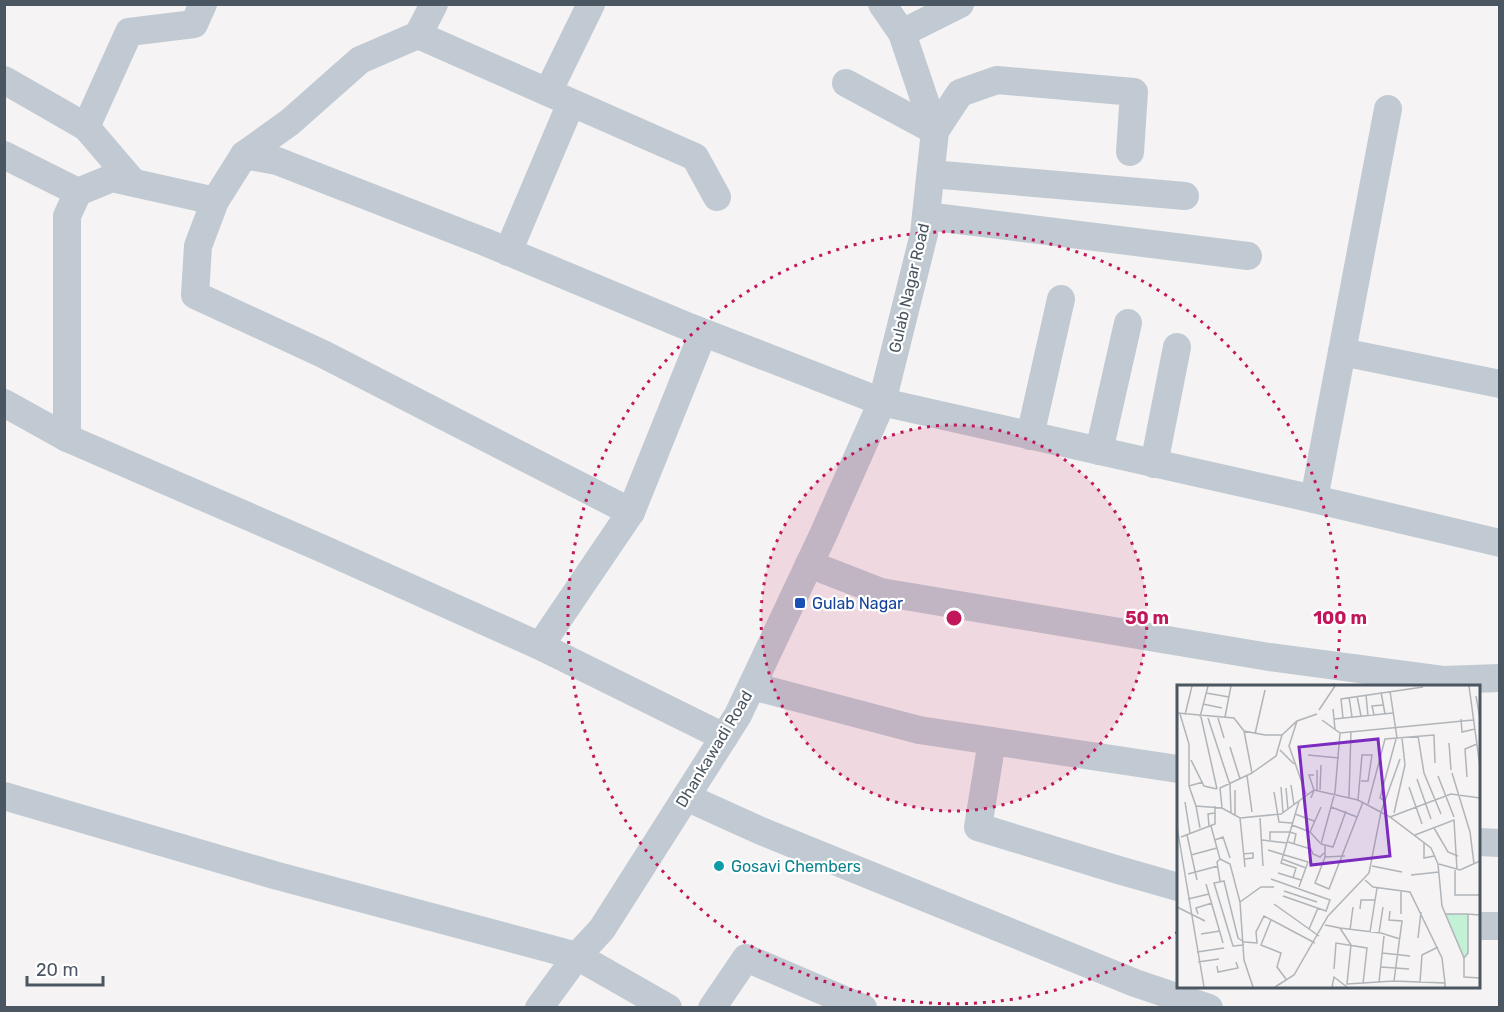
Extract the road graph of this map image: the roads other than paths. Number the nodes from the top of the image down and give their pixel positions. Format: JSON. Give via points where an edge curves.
{"nodes":[{"id":1,"x":203,"y":4,"type":"edge"},
{"id":2,"x":434,"y":4,"type":"edge"},
{"id":3,"x":591,"y":4,"type":"edge"},
{"id":4,"x":882,"y":4,"type":"edge"},
{"id":5,"x":960,"y":4,"type":"edge"},
{"id":6,"x":902,"y":33,"type":"junction"},
{"id":7,"x":418,"y":35,"type":"junction"},
{"id":8,"x":4,"y":80,"type":"edge"},
{"id":9,"x":846,"y":83,"type":"dead end"},
{"id":10,"x":559,"y":98,"type":"junction"},
{"id":11,"x":1388,"y":109,"type":"dead end"},
{"id":12,"x":86,"y":127,"type":"junction"},
{"id":13,"x":935,"y":131,"type":"junction"},
{"id":14,"x":1130,"y":152,"type":"dead end"},
{"id":15,"x":4,"y":155,"type":"edge"},
{"id":16,"x":243,"y":155,"type":"junction"},
{"id":17,"x":931,"y":174,"type":"junction"},
{"id":18,"x":133,"y":182,"type":"junction"},
{"id":19,"x":78,"y":192,"type":"junction"},
{"id":20,"x":1185,"y":196,"type":"dead end"},
{"id":21,"x":717,"y":197,"type":"dead end"},
{"id":22,"x":216,"y":201,"type":"junction"},
{"id":23,"x":926,"y":216,"type":"junction"},
{"id":24,"x":507,"y":252,"type":"junction"},
{"id":25,"x":1248,"y":256,"type":"dead end"},
{"id":26,"x":1061,"y":299,"type":"dead end"},
{"id":27,"x":1128,"y":323,"type":"dead end"},
{"id":28,"x":703,"y":333,"type":"junction"},
{"id":29,"x":1177,"y":346,"type":"dead end"},
{"id":30,"x":1342,"y":352,"type":"junction"},
{"id":31,"x":1500,"y":384,"type":"edge"},
{"id":32,"x":882,"y":402,"type":"junction"},
{"id":33,"x":4,"y":403,"type":"edge"},
{"id":34,"x":1030,"y":436,"type":"junction"},
{"id":35,"x":68,"y":438,"type":"junction"},
{"id":36,"x":1099,"y":451,"type":"junction"},
{"id":37,"x":1154,"y":464,"type":"junction"},
{"id":38,"x":1314,"y":499,"type":"junction"},
{"id":39,"x":631,"y":512,"type":"junction"},
{"id":40,"x":1500,"y":543,"type":"edge"},
{"id":41,"x":809,"y":564,"type":"junction"},
{"id":42,"x":540,"y":646,"type":"junction"},
{"id":43,"x":1500,"y":678,"type":"edge"},
{"id":44,"x":752,"y":686,"type":"junction"},
{"id":45,"x":724,"y":737,"type":"junction"},
{"id":46,"x":992,"y":741,"type":"junction"},
{"id":47,"x":1177,"y":769,"type":"edge"},
{"id":48,"x":4,"y":796,"type":"edge"},
{"id":49,"x":686,"y":797,"type":"junction"},
{"id":50,"x":1480,"y":842,"type":"edge"},
{"id":51,"x":1500,"y":843,"type":"edge"},
{"id":52,"x":1177,"y":886,"type":"edge"},
{"id":53,"x":1480,"y":926,"type":"edge"},
{"id":54,"x":1500,"y":926,"type":"edge"},
{"id":55,"x":577,"y":956,"type":"junction"},
{"id":56,"x":539,"y":1008,"type":"edge"},
{"id":57,"x":668,"y":1008,"type":"edge"},
{"id":58,"x":712,"y":1008,"type":"edge"},
{"id":59,"x":864,"y":1008,"type":"edge"},
{"id":60,"x":1209,"y":1008,"type":"edge"}],
"edges":[{"from":1,"to":12,"type":"street","via":[[194,24],[129,32]]},
{"from":2,"to":7,"type":"street"},
{"from":3,"to":10,"type":"street"},
{"from":4,"to":6,"type":"street","name":"Gulab Nagar Road"},
{"from":5,"to":6,"type":"street"},
{"from":6,"to":13,"type":"street","name":"Gulab Nagar Road"},
{"from":7,"to":10,"type":"street"},
{"from":7,"to":16,"type":"street","via":[[360,60],[290,122]]},
{"from":8,"to":12,"type":"street"},
{"from":9,"to":13,"type":"street"},
{"from":10,"to":21,"type":"street","via":[[695,157]]},
{"from":10,"to":24,"type":"street"},
{"from":11,"to":30,"type":"street"},
{"from":12,"to":18,"type":"street"},
{"from":13,"to":14,"type":"street","via":[[960,93],[997,80],[1134,92]]},
{"from":13,"to":17,"type":"street","name":"Gulab Nagar Road"},
{"from":15,"to":19,"type":"street"},
{"from":16,"to":22,"type":"street"},
{"from":16,"to":24,"type":"street","via":[[277,161]]},
{"from":17,"to":20,"type":"street"},
{"from":17,"to":23,"type":"street","name":"Gulab Nagar Road"},
{"from":18,"to":19,"type":"street","via":[[112,178]]},
{"from":18,"to":22,"type":"street"},
{"from":19,"to":35,"type":"street","via":[[67,216]]},
{"from":22,"to":39,"type":"street","via":[[198,246],[195,295],[323,354]]},
{"from":23,"to":25,"type":"street"},
{"from":23,"to":32,"type":"street","name":"Gulab Nagar Road"},
{"from":24,"to":28,"type":"street"},
{"from":26,"to":34,"type":"street"},
{"from":27,"to":36,"type":"street"},
{"from":28,"to":32,"type":"street"},
{"from":28,"to":39,"type":"street"},
{"from":29,"to":37,"type":"street"},
{"from":30,"to":31,"type":"street"},
{"from":30,"to":38,"type":"street"},
{"from":32,"to":34,"type":"street"},
{"from":32,"to":41,"type":"street","name":"Dhankawadi Road"},
{"from":33,"to":35,"type":"street"},
{"from":34,"to":36,"type":"street"},
{"from":35,"to":42,"type":"street"},
{"from":36,"to":37,"type":"street"},
{"from":37,"to":38,"type":"street"},
{"from":38,"to":40,"type":"street"},
{"from":39,"to":42,"type":"street"},
{"from":41,"to":43,"type":"street","via":[[881,592],[1258,655],[1443,680]]},
{"from":41,"to":44,"type":"street","name":"Dhankawadi Road"},
{"from":42,"to":45,"type":"street"},
{"from":44,"to":45,"type":"street","name":"Dhankawadi Road"},
{"from":44,"to":46,"type":"street","via":[[919,730]]},
{"from":45,"to":49,"type":"street","name":"Dhankawadi Road"},
{"from":46,"to":47,"type":"street"},
{"from":46,"to":52,"type":"street","via":[[978,827]]},
{"from":48,"to":55,"type":"street","via":[[274,875]]},
{"from":49,"to":55,"type":"street","name":"Dhankawadi Road","via":[[602,929]]},
{"from":49,"to":60,"type":"street","via":[[1135,983]]},
{"from":50,"to":51,"type":"street"},
{"from":53,"to":54,"type":"street"},
{"from":55,"to":56,"type":"street","name":"Dhankawadi Road"},
{"from":55,"to":57,"type":"street"},
{"from":58,"to":59,"type":"street","via":[[747,958]]}]}
